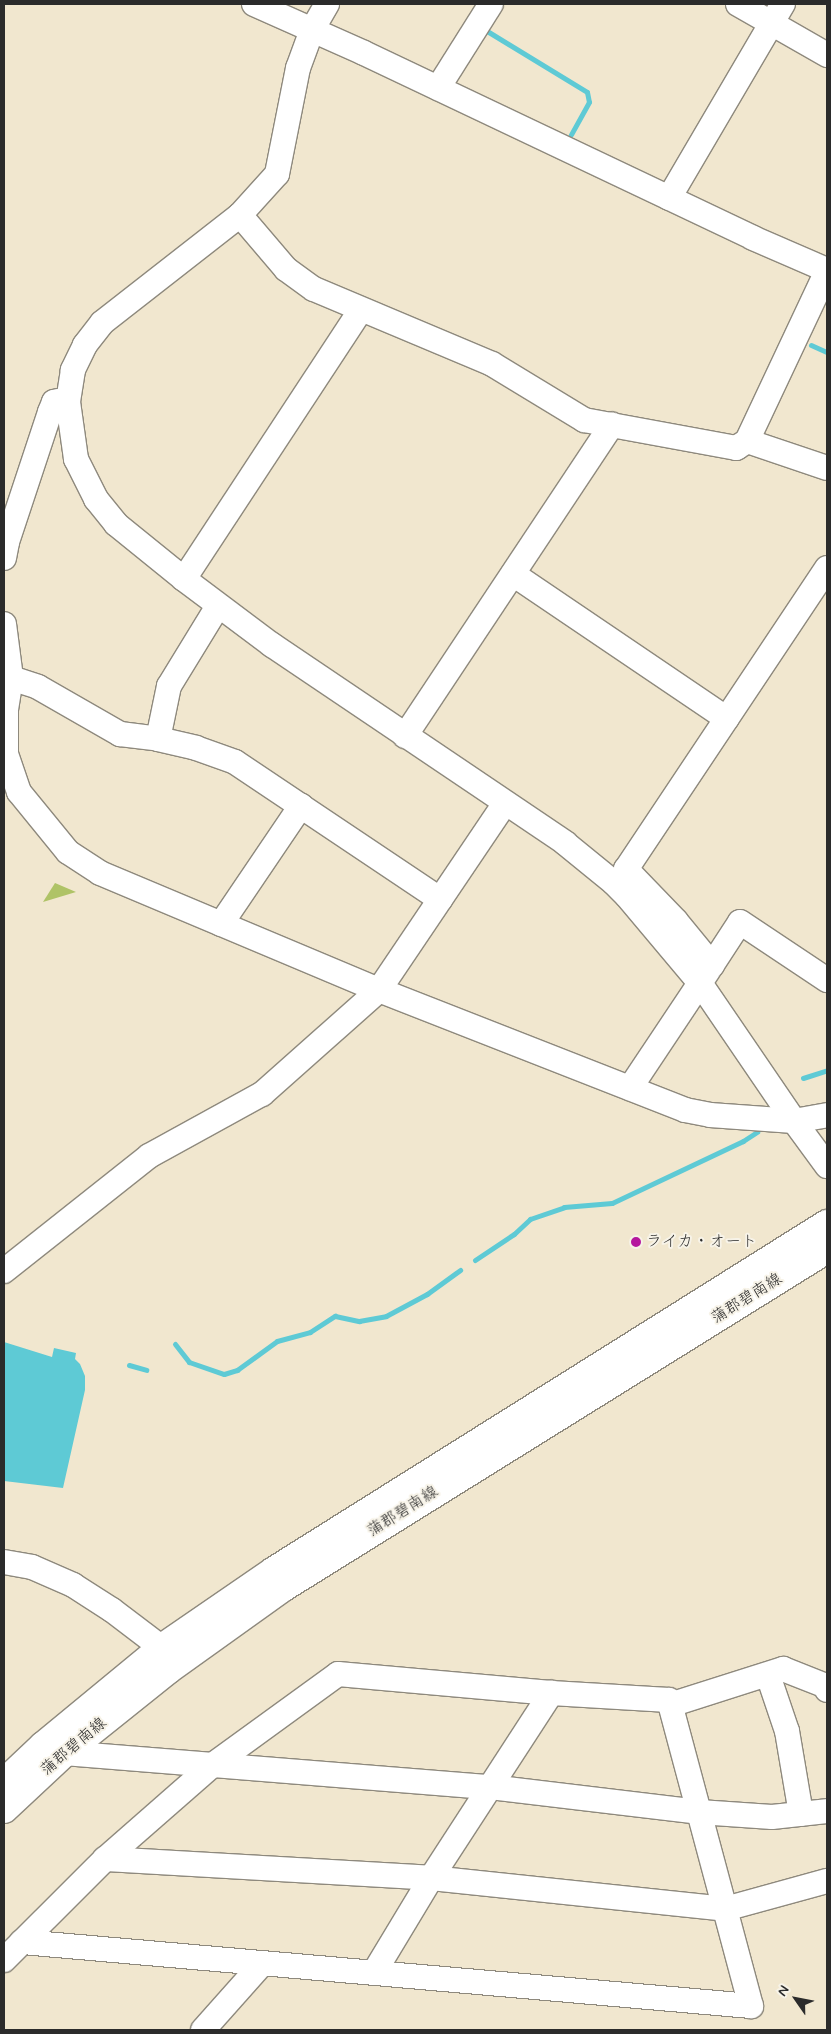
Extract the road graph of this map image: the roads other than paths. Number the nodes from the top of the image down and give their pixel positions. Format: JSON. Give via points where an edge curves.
{"nodes":[{"id":1,"x":254,"y":4,"type":"edge"},
{"id":2,"x":328,"y":4,"type":"edge"},
{"id":3,"x":491,"y":4,"type":"edge"},
{"id":4,"x":738,"y":4,"type":"edge"},
{"id":5,"x":777,"y":13,"type":"edge"},
{"id":6,"x":312,"y":30,"type":"junction"},
{"id":7,"x":827,"y":55,"type":"edge"},
{"id":8,"x":438,"y":88,"type":"junction"},
{"id":9,"x":669,"y":198,"type":"junction"},
{"id":10,"x":240,"y":215,"type":"junction"},
{"id":11,"x":827,"y":271,"type":"edge"},
{"id":12,"x":361,"y":310,"type":"junction"},
{"id":13,"x":68,"y":405,"type":"junction"},
{"id":14,"x":612,"y":425,"type":"junction"},
{"id":15,"x":747,"y":441,"type":"junction"},
{"id":16,"x":827,"y":468,"type":"edge"},
{"id":17,"x":4,"y":558,"type":"edge"},
{"id":18,"x":827,"y":568,"type":"edge"},
{"id":19,"x":513,"y":574,"type":"junction"},
{"id":20,"x":184,"y":578,"type":"junction"},
{"id":21,"x":218,"y":606,"type":"junction"},
{"id":22,"x":4,"y":624,"type":"edge"},
{"id":23,"x":12,"y":678,"type":"junction"},
{"id":24,"x":6,"y":705,"type":"edge"},
{"id":25,"x":726,"y":719,"type":"junction"},
{"id":26,"x":405,"y":736,"type":"junction"},
{"id":27,"x":158,"y":739,"type":"junction"},
{"id":28,"x":504,"y":803,"type":"junction"},
{"id":29,"x":301,"y":806,"type":"junction"},
{"id":30,"x":440,"y":899,"type":"junction"},
{"id":31,"x":221,"y":924,"type":"junction"},
{"id":32,"x":706,"y":974,"type":"junction"},
{"id":33,"x":827,"y":980,"type":"edge"},
{"id":34,"x":379,"y":990,"type":"junction"},
{"id":35,"x":630,"y":1088,"type":"junction"},
{"id":36,"x":827,"y":1115,"type":"edge"},
{"id":37,"x":794,"y":1121,"type":"junction"},
{"id":38,"x":827,"y":1166,"type":"edge"},
{"id":39,"x":827,"y":1224,"type":"edge"},
{"id":40,"x":827,"y":1249,"type":"edge"},
{"id":41,"x":4,"y":1271,"type":"edge"},
{"id":42,"x":4,"y":1562,"type":"edge"},
{"id":43,"x":162,"y":1648,"type":"junction"},
{"id":44,"x":768,"y":1675,"type":"junction"},
{"id":45,"x":827,"y":1690,"type":"edge"},
{"id":46,"x":551,"y":1693,"type":"junction"},
{"id":47,"x":670,"y":1705,"type":"junction"},
{"id":48,"x":64,"y":1753,"type":"junction"},
{"id":49,"x":210,"y":1766,"type":"junction"},
{"id":50,"x":4,"y":1783,"type":"edge"},
{"id":51,"x":490,"y":1787,"type":"junction"},
{"id":52,"x":4,"y":1809,"type":"edge"},
{"id":53,"x":827,"y":1811,"type":"edge"},
{"id":54,"x":699,"y":1812,"type":"junction"},
{"id":55,"x":801,"y":1814,"type":"junction"},
{"id":56,"x":105,"y":1859,"type":"junction"},
{"id":57,"x":431,"y":1878,"type":"junction"},
{"id":58,"x":827,"y":1881,"type":"edge"},
{"id":59,"x":725,"y":1909,"type":"junction"},
{"id":60,"x":22,"y":1942,"type":"junction"},
{"id":61,"x":4,"y":1960,"type":"edge"},
{"id":62,"x":261,"y":1965,"type":"junction"},
{"id":63,"x":376,"y":1971,"type":"junction"},
{"id":64,"x":203,"y":2030,"type":"edge"}],
"edges":[{"from":1,"to":6,"type":"street"},
{"from":2,"to":6,"type":"street"},
{"from":3,"to":8,"type":"street"},
{"from":4,"to":5,"type":"street"},
{"from":5,"to":7,"type":"street"},
{"from":5,"to":9,"type":"street"},
{"from":6,"to":8,"type":"street"},
{"from":6,"to":10,"type":"street","via":[[298,68],[277,174]]},
{"from":8,"to":9,"type":"street"},
{"from":9,"to":11,"type":"street"},
{"from":10,"to":12,"type":"street","via":[[286,269],[314,289]]},
{"from":10,"to":13,"type":"street","via":[[102,323],[73,370]]},
{"from":11,"to":15,"type":"street"},
{"from":12,"to":14,"type":"street","via":[[492,364],[584,420]]},
{"from":12,"to":20,"type":"street"},
{"from":13,"to":17,"type":"street","via":[[54,402]]},
{"from":13,"to":20,"type":"street","via":[[76,459],[96,499],[116,524]]},
{"from":14,"to":15,"type":"street","via":[[736,448]]},
{"from":14,"to":19,"type":"street"},
{"from":15,"to":16,"type":"street"},
{"from":18,"to":25,"type":"street"},
{"from":19,"to":25,"type":"street"},
{"from":19,"to":26,"type":"street"},
{"from":20,"to":21,"type":"street"},
{"from":21,"to":26,"type":"street"},
{"from":21,"to":27,"type":"street","via":[[169,686]]},
{"from":22,"to":23,"type":"street"},
{"from":23,"to":24,"type":"street"},
{"from":23,"to":27,"type":"street","via":[[38,687],[108,730]]},
{"from":24,"to":31,"type":"street","via":[[6,754],[19,792],[68,852],[100,873]]},
{"from":25,"to":32,"type":"street","via":[[626,869],[676,921]]},
{"from":26,"to":28,"type":"street"},
{"from":27,"to":29,"type":"street","via":[[235,762]]},
{"from":28,"to":30,"type":"street"},
{"from":28,"to":32,"type":"street","via":[[565,843],[614,883]]},
{"from":29,"to":30,"type":"street"},
{"from":29,"to":31,"type":"street"},
{"from":30,"to":34,"type":"street"},
{"from":31,"to":34,"type":"street"},
{"from":32,"to":33,"type":"street","via":[[740,922]]},
{"from":32,"to":35,"type":"street"},
{"from":32,"to":37,"type":"street"},
{"from":34,"to":35,"type":"street"},
{"from":34,"to":41,"type":"street","via":[[262,1094],[149,1156]]},
{"from":35,"to":37,"type":"street","via":[[685,1110]]},
{"from":36,"to":37,"type":"street"},
{"from":37,"to":38,"type":"street"},
{"from":39,"to":43,"type":"main road","name":"蒲郡碧南線","via":[[274,1570]]},
{"from":40,"to":48,"type":"main road","name":"蒲郡碧南線","via":[[282,1588],[169,1669]]},
{"from":42,"to":43,"type":"street","via":[[32,1568],[73,1584]]},
{"from":43,"to":50,"type":"main road","name":"蒲郡碧南線","via":[[43,1746]]},
{"from":44,"to":45,"type":"street","via":[[783,1669],[826,1686]]},
{"from":44,"to":47,"type":"street"},
{"from":44,"to":55,"type":"street","via":[[787,1731]]},
{"from":46,"to":47,"type":"street","via":[[669,1700]]},
{"from":46,"to":49,"type":"street","via":[[338,1674]]},
{"from":46,"to":51,"type":"street"},
{"from":47,"to":54,"type":"street"},
{"from":48,"to":49,"type":"street"},
{"from":48,"to":52,"type":"main road","name":"蒲郡碧南線"},
{"from":49,"to":51,"type":"street"},
{"from":49,"to":56,"type":"street"},
{"from":51,"to":54,"type":"street"},
{"from":51,"to":57,"type":"street"},
{"from":53,"to":55,"type":"street"},
{"from":54,"to":55,"type":"street","via":[[772,1817]]},
{"from":54,"to":59,"type":"street"},
{"from":56,"to":57,"type":"street"},
{"from":56,"to":60,"type":"street"},
{"from":57,"to":59,"type":"street"},
{"from":57,"to":63,"type":"street"},
{"from":58,"to":59,"type":"street"},
{"from":59,"to":63,"type":"street","via":[[751,2006]]},
{"from":60,"to":61,"type":"street"},
{"from":60,"to":62,"type":"street"},
{"from":62,"to":63,"type":"street"},
{"from":62,"to":64,"type":"street"}]}
